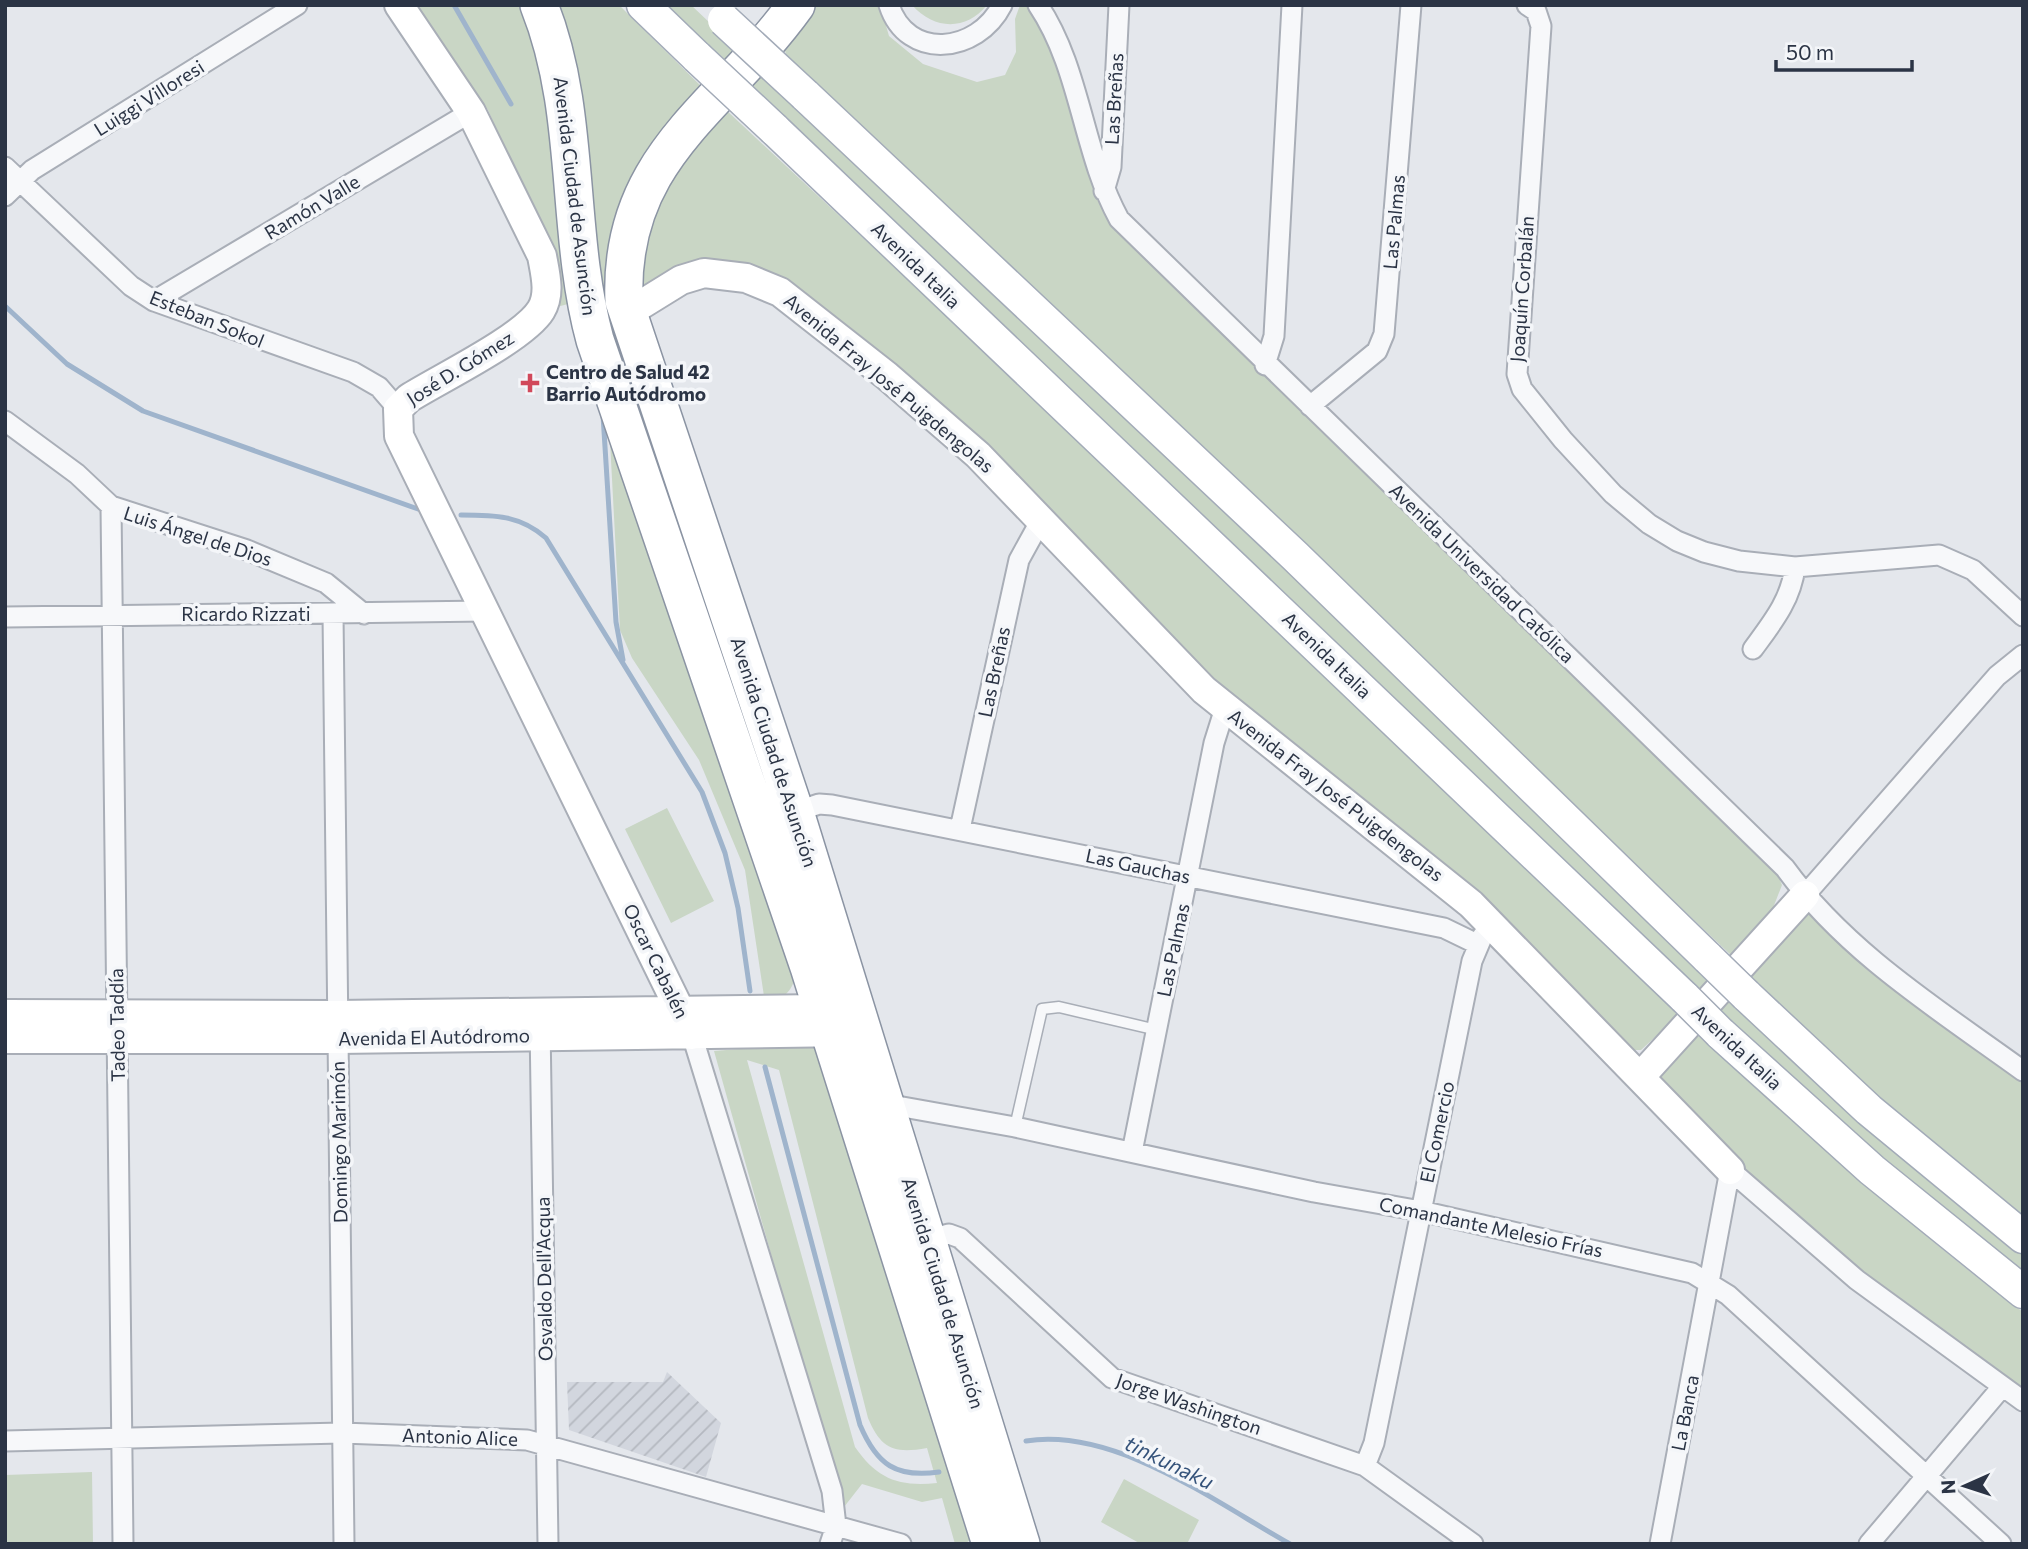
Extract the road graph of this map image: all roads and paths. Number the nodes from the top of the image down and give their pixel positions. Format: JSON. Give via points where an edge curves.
{"nodes":[{"id":1,"x":297,"y":5,"type":"edge"},
{"id":2,"x":399,"y":5,"type":"edge"},
{"id":3,"x":539,"y":5,"type":"edge"},
{"id":4,"x":643,"y":5,"type":"edge"},
{"id":5,"x":796,"y":5,"type":"edge"},
{"id":6,"x":889,"y":5,"type":"edge"},
{"id":7,"x":1002,"y":5,"type":"edge"},
{"id":8,"x":1038,"y":5,"type":"edge"},
{"id":9,"x":1119,"y":5,"type":"edge"},
{"id":10,"x":1292,"y":5,"type":"edge"},
{"id":11,"x":1411,"y":5,"type":"edge"},
{"id":12,"x":716,"y":12,"type":"edge"},
{"id":13,"x":1534,"y":12,"type":"edge"},
{"id":14,"x":471,"y":112,"type":"junction"},
{"id":15,"x":13,"y":173,"type":"edge"},
{"id":16,"x":1104,"y":191,"type":"junction"},
{"id":17,"x":5,"y":196,"type":"edge"},
{"id":18,"x":154,"y":302,"type":"junction"},
{"id":19,"x":626,"y":314,"type":"junction"},
{"id":20,"x":523,"y":329,"type":"joint"},
{"id":21,"x":1265,"y":365,"type":"junction"},
{"id":22,"x":1310,"y":406,"type":"junction"},
{"id":23,"x":398,"y":409,"type":"junction"},
{"id":24,"x":5,"y":421,"type":"edge"},
{"id":25,"x":111,"y":506,"type":"junction"},
{"id":26,"x":1041,"y":520,"type":"junction"},
{"id":27,"x":1795,"y":567,"type":"junction"},
{"id":28,"x":487,"y":611,"type":"junction"},
{"id":29,"x":333,"y":614,"type":"junction"},
{"id":30,"x":364,"y":614,"type":"junction"},
{"id":31,"x":111,"y":615,"type":"junction"},
{"id":32,"x":2023,"y":616,"type":"edge"},
{"id":33,"x":5,"y":617,"type":"edge"},
{"id":34,"x":1753,"y":649,"type":"dead end"},
{"id":35,"x":2023,"y":655,"type":"edge"},
{"id":36,"x":1225,"y":708,"type":"junction"},
{"id":37,"x":795,"y":811,"type":"junction"},
{"id":38,"x":960,"y":829,"type":"junction"},
{"id":39,"x":1189,"y":876,"type":"junction"},
{"id":40,"x":1805,"y":895,"type":"junction"},
{"id":41,"x":1483,"y":934,"type":"junction"},
{"id":42,"x":5,"y":1014,"type":"edge"},
{"id":43,"x":841,"y":1018,"type":"junction"},
{"id":44,"x":686,"y":1023,"type":"junction"},
{"id":45,"x":540,"y":1025,"type":"junction"},
{"id":46,"x":117,"y":1026,"type":"junction"},
{"id":47,"x":337,"y":1027,"type":"junction"},
{"id":48,"x":1157,"y":1030,"type":"junction"},
{"id":49,"x":5,"y":1039,"type":"edge"},
{"id":50,"x":2023,"y":1071,"type":"edge"},
{"id":51,"x":1641,"y":1076,"type":"junction"},
{"id":52,"x":886,"y":1104,"type":"junction"},
{"id":53,"x":1015,"y":1127,"type":"junction"},
{"id":54,"x":1132,"y":1152,"type":"junction"},
{"id":55,"x":1730,"y":1170,"type":"junction"},
{"id":56,"x":1421,"y":1211,"type":"junction"},
{"id":57,"x":2023,"y":1237,"type":"edge"},
{"id":58,"x":929,"y":1239,"type":"junction"},
{"id":59,"x":1711,"y":1283,"type":"junction"},
{"id":60,"x":2023,"y":1292,"type":"edge"},
{"id":61,"x":2002,"y":1387,"type":"junction"},
{"id":62,"x":2023,"y":1401,"type":"edge"},
{"id":63,"x":342,"y":1433,"type":"junction"},
{"id":64,"x":122,"y":1436,"type":"junction"},
{"id":65,"x":5,"y":1441,"type":"edge"},
{"id":66,"x":546,"y":1443,"type":"junction"},
{"id":67,"x":1365,"y":1466,"type":"junction"},
{"id":68,"x":1929,"y":1475,"type":"junction"},
{"id":69,"x":833,"y":1535,"type":"edge"},
{"id":70,"x":123,"y":1544,"type":"edge"},
{"id":71,"x":344,"y":1544,"type":"edge"},
{"id":72,"x":548,"y":1544,"type":"edge"},
{"id":73,"x":901,"y":1544,"type":"edge"},
{"id":74,"x":991,"y":1544,"type":"edge"},
{"id":75,"x":1021,"y":1544,"type":"edge"},
{"id":76,"x":1473,"y":1544,"type":"edge"},
{"id":77,"x":1660,"y":1544,"type":"edge"},
{"id":78,"x":1869,"y":1544,"type":"edge"},
{"id":79,"x":2001,"y":1544,"type":"edge"}],
"edges":[{"from":1,"to":15,"type":"street","name":"Luiggi Villoresi"},
{"from":2,"to":14,"type":"street","name":"Avenida Ciudad de Asunción"},
{"from":3,"to":43,"type":"highway","name":"Avenida Ciudad de Asunción","via":[[561,74],[581,271],[592,327]]},
{"from":4,"to":60,"type":"main road","name":"Avenida Italia","bridge":true,"via":[[1720,1033],[1872,1170]]},
{"from":5,"to":19,"type":"highway","name":"Avenida Ciudad de Asunción","via":[[658,164],[628,237],[623,274]]},
{"from":6,"to":7,"type":"street","via":[[901,26],[915,37],[949,45],[982,32]]},
{"from":8,"to":16,"type":"street","name":"Avenida Universidad Católica","via":[[1057,38]]},
{"from":9,"to":16,"type":"street","name":"Las Breñas","via":[[1111,167]]},
{"from":10,"to":21,"type":"street","via":[[1274,335]]},
{"from":11,"to":22,"type":"street","name":"Las Palmas","via":[[1384,334],[1377,351]]},
{"from":12,"to":57,"type":"main road","bridge":true,"via":[[1295,556],[1746,995],[1869,1110]]},
{"from":13,"to":27,"type":"street","name":"Joaquín Corbalán","via":[[1516,362],[1522,389],[1613,494],[1676,541],[1750,563]]},
{"from":14,"to":18,"type":"street","name":"Ramón Valle"},
{"from":14,"to":20,"type":"street","name":"Avenida Ciudad de Asunción","via":[[542,256],[542,309]]},
{"from":15,"to":17,"type":"street","name":"Luiggi Villoresi"},
{"from":15,"to":18,"type":"street","name":"Esteban Sokol","via":[[131,286]]},
{"from":16,"to":21,"type":"street","name":"Avenida Universidad Católica","via":[[1119,219]]},
{"from":18,"to":23,"type":"street","name":"Esteban Sokol","via":[[353,372],[379,387]]},
{"from":19,"to":26,"type":"street","name":"Avenida Fray José Puigdengolas","via":[[681,280],[704,273],[764,283],[887,376],[978,455]]},
{"from":19,"to":37,"type":"highway","name":"Avenida Ciudad de Asunción"},
{"from":20,"to":23,"type":"street","name":"José D. Gómez"},
{"from":21,"to":22,"type":"street","name":"Avenida Universidad Católica"},
{"from":22,"to":40,"type":"street","name":"Avenida Universidad Católica","via":[[1785,868]]},
{"from":23,"to":28,"type":"street","name":"Oscar Cabalén","via":[[399,436]]},
{"from":24,"to":25,"type":"street","name":"Luis Ángel de Dios","via":[[77,474]]},
{"from":25,"to":30,"type":"street","name":"Luis Ángel de Dios","via":[[247,550],[326,583]]},
{"from":25,"to":31,"type":"street","name":"Tadeo Taddía"},
{"from":26,"to":36,"type":"street","name":"Avenida Fray José Puigdengolas"},
{"from":26,"to":38,"type":"street","name":"Las Breñas","via":[[1019,560]]},
{"from":27,"to":32,"type":"street","name":"Joaquín Corbalán","via":[[1939,555],[1973,570]]},
{"from":27,"to":34,"type":"street","via":[[1793,586]]},
{"from":28,"to":30,"type":"street","name":"Ricardo Rizzati"},
{"from":28,"to":44,"type":"street","name":"Oscar Cabalén"},
{"from":29,"to":30,"type":"street","name":"Ricardo Rizzati"},
{"from":29,"to":31,"type":"street","name":"Ricardo Rizzati"},
{"from":29,"to":47,"type":"street","name":"Domingo Marimón"},
{"from":31,"to":33,"type":"street","name":"Ricardo Rizzati"},
{"from":31,"to":46,"type":"street","name":"Tadeo Taddía"},
{"from":35,"to":40,"type":"street","via":[[1997,676]]},
{"from":36,"to":39,"type":"street","name":"Las Palmas"},
{"from":36,"to":41,"type":"street","name":"Avenida Fray José Puigdengolas","via":[[1448,884]]},
{"from":37,"to":38,"type":"street","name":"Las Gauchas","via":[[832,805]]},
{"from":37,"to":43,"type":"highway","name":"Avenida Ciudad de Asunción"},
{"from":38,"to":39,"type":"street","name":"Las Gauchas"},
{"from":39,"to":41,"type":"street","name":"Las Gauchas"},
{"from":39,"to":48,"type":"street","name":"Las Palmas"},
{"from":40,"to":50,"type":"street","name":"Avenida Universidad Católica","via":[[1887,972]]},
{"from":40,"to":51,"type":"street"},
{"from":41,"to":51,"type":"street","name":"Avenida Fray José Puigdengolas"},
{"from":41,"to":56,"type":"street","name":"El Comercio"},
{"from":42,"to":46,"type":"street","name":"Avenida El Autódromo"},
{"from":43,"to":44,"type":"street","name":"Avenida El Autódromo"},
{"from":43,"to":52,"type":"highway","name":"Avenida Ciudad de Asunción"},
{"from":43,"to":74,"type":"highway","name":"Avenida Ciudad de Asunción"},
{"from":44,"to":45,"type":"street","name":"Avenida El Autódromo"},
{"from":44,"to":69,"type":"street","name":"Oscar Cabalén","via":[[832,1491]]},
{"from":45,"to":47,"type":"street","name":"Avenida El Autódromo"},
{"from":45,"to":66,"type":"street","name":"Osvaldo Dell'Acqua"},
{"from":46,"to":47,"type":"street","name":"Avenida El Autódromo"},
{"from":46,"to":49,"type":"street","name":"Avenida El Autódromo"},
{"from":46,"to":64,"type":"street","name":"Tadeo Taddía"},
{"from":47,"to":63,"type":"street","name":"Domingo Marimón"},
{"from":48,"to":53,"type":"lane","via":[[1059,1007],[1042,1009]]},
{"from":48,"to":54,"type":"street","name":"Las Palmas"},
{"from":51,"to":55,"type":"street","name":"Avenida Fray José Puigdengolas"},
{"from":52,"to":53,"type":"street","name":"Comandante Melesio Frías"},
{"from":52,"to":58,"type":"highway","name":"Avenida Ciudad de Asunción"},
{"from":53,"to":54,"type":"street","name":"Comandante Melesio Frías"},
{"from":54,"to":56,"type":"street","name":"Comandante Melesio Frías"},
{"from":55,"to":59,"type":"street","name":"La Banca"},
{"from":55,"to":61,"type":"street","name":"Avenida Fray José Puigdengolas","via":[[1857,1280]]},
{"from":56,"to":59,"type":"street","name":"Comandante Melesio Frías","via":[[1679,1268]]},
{"from":56,"to":67,"type":"street","name":"El Comercio","via":[[1374,1443]]},
{"from":58,"to":67,"type":"street","name":"Jorge Washington","via":[[949,1234],[960,1238],[1112,1378]]},
{"from":58,"to":75,"type":"highway","name":"Avenida Ciudad de Asunción"},
{"from":59,"to":68,"type":"street","name":"Comandante Melesio Frías"},
{"from":59,"to":77,"type":"street","name":"La Banca"},
{"from":61,"to":62,"type":"street","name":"Avenida Fray José Puigdengolas"},
{"from":61,"to":68,"type":"street"},
{"from":63,"to":64,"type":"street","name":"Antonio Alice"},
{"from":63,"to":66,"type":"street","name":"Antonio Alice"},
{"from":63,"to":71,"type":"street","name":"Domingo Marimón"},
{"from":64,"to":65,"type":"street","name":"Antonio Alice"},
{"from":64,"to":70,"type":"street","name":"Tadeo Taddía"},
{"from":66,"to":69,"type":"street","name":"Antonio Alice"},
{"from":66,"to":72,"type":"street","name":"Osvaldo Dell'Acqua"},
{"from":67,"to":76,"type":"street","name":"Jorge Washington"},
{"from":68,"to":78,"type":"street"},
{"from":68,"to":79,"type":"street","name":"Comandante Melesio Frías"},
{"from":69,"to":73,"type":"street","name":"Antonio Alice"}]}
